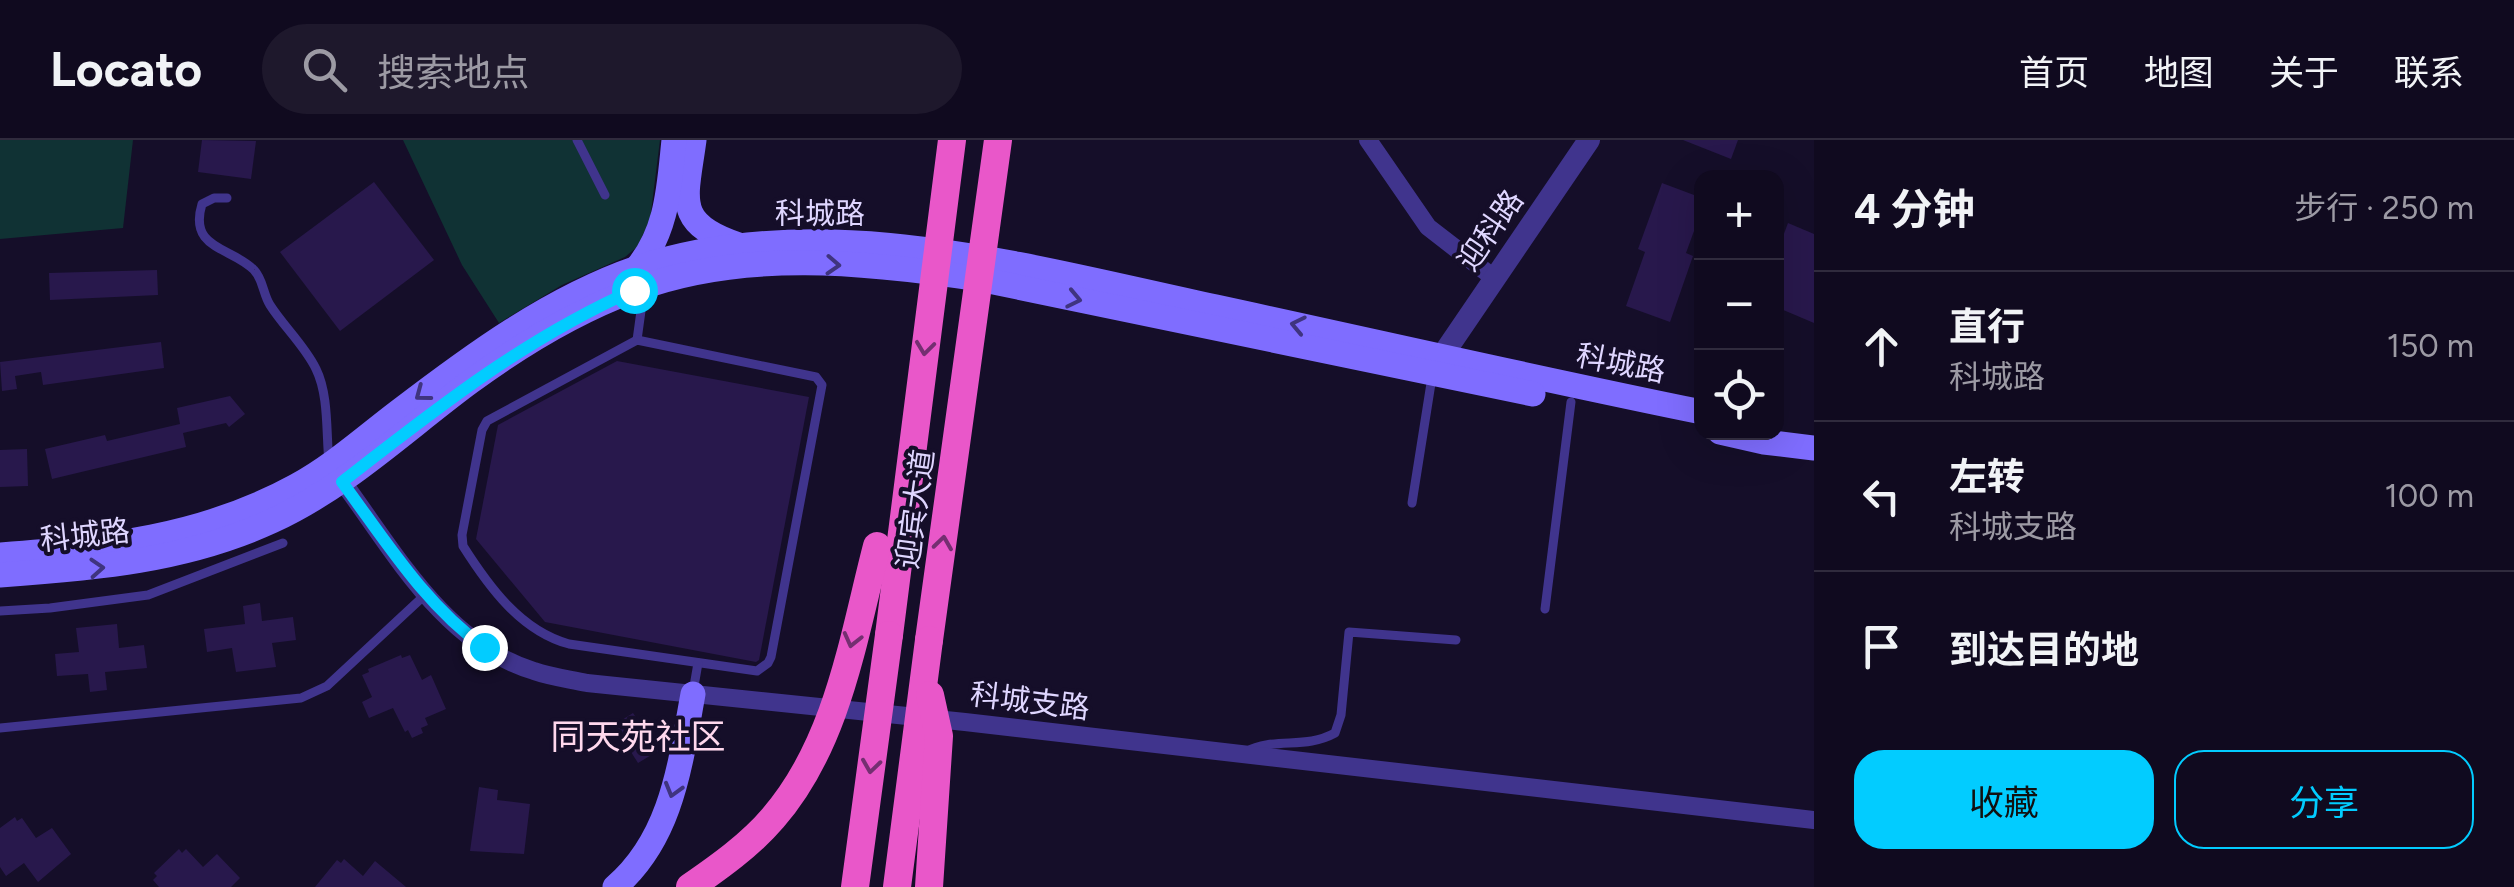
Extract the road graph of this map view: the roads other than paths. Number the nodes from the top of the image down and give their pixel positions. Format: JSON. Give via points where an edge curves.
{"nodes":[{"id":1,"x":577,"y":140,"type":"edge"},
{"id":2,"x":674,"y":140,"type":"edge"},
{"id":3,"x":694,"y":140,"type":"edge"},
{"id":4,"x":952,"y":140,"type":"edge"},
{"id":5,"x":962,"y":140,"type":"edge"},
{"id":6,"x":1368,"y":140,"type":"edge"},
{"id":7,"x":1589,"y":140,"type":"edge"},
{"id":8,"x":996,"y":152,"type":"edge"},
{"id":9,"x":606,"y":194,"type":"dead end"},
{"id":10,"x":227,"y":198,"type":"dead end"},
{"id":11,"x":744,"y":247,"type":"junction"},
{"id":12,"x":936,"y":262,"type":"junction"},
{"id":13,"x":980,"y":268,"type":"junction"},
{"id":14,"x":1494,"y":278,"type":"junction"},
{"id":15,"x":635,"y":279,"type":"junction"},
{"id":16,"x":637,"y":340,"type":"junction"},
{"id":17,"x":1438,"y":365,"type":"junction"},
{"id":18,"x":1571,"y":402,"type":"junction"},
{"id":19,"x":1694,"y":411,"type":"edge"},
{"id":20,"x":1694,"y":426,"type":"edge"},
{"id":21,"x":1784,"y":428,"type":"edge"},
{"id":22,"x":1814,"y":430,"type":"edge"},
{"id":23,"x":1755,"y":440,"type":"edge"},
{"id":24,"x":912,"y":443,"type":"junction"},
{"id":25,"x":1814,"y":448,"type":"edge"},
{"id":26,"x":336,"y":473,"type":"junction"},
{"id":27,"x":1412,"y":503,"type":"dead end"},
{"id":28,"x":283,"y":543,"type":"dead end"},
{"id":29,"x":0,"y":555,"type":"edge"},
{"id":30,"x":0,"y":575,"type":"edge"},
{"id":31,"x":426,"y":594,"type":"junction"},
{"id":32,"x":1544,"y":608,"type":"dead end"},
{"id":33,"x":0,"y":611,"type":"edge"},
{"id":34,"x":1456,"y":640,"type":"dead end"},
{"id":35,"x":698,"y":664,"type":"junction"},
{"id":36,"x":925,"y":672,"type":"junction"},
{"id":37,"x":693,"y":694,"type":"junction"},
{"id":38,"x":0,"y":728,"type":"edge"},
{"id":39,"x":1242,"y":754,"type":"junction"},
{"id":40,"x":1814,"y":820,"type":"edge"},
{"id":41,"x":615,"y":887,"type":"edge"},
{"id":42,"x":690,"y":887,"type":"edge"},
{"id":43,"x":855,"y":887,"type":"edge"},
{"id":44,"x":898,"y":887,"type":"edge"},
{"id":45,"x":929,"y":887,"type":"edge"}],
"edges":[{"from":1,"to":9,"type":"lane"},
{"from":2,"to":15,"type":"main road","via":[[661,228]]},
{"from":3,"to":11,"type":"main road","via":[[690,214],[706,232]]},
{"from":4,"to":12,"type":"highway","name":"迎宾大道"},
{"from":5,"to":8,"type":"highway","via":[[962,189],[980,191]]},
{"from":6,"to":14,"type":"street","via":[[1428,228]]},
{"from":7,"to":14,"type":"street","name":"迎科路"},
{"from":8,"to":13,"type":"highway","name":"迎宾大道"},
{"from":10,"to":26,"type":"lane","via":[[202,204],[203,234],[256,271],[268,302],[315,366]]},
{"from":11,"to":12,"type":"main road","name":"科城路","via":[[858,244]]},
{"from":11,"to":15,"type":"main road","name":"科城路","via":[[683,256]]},
{"from":12,"to":13,"type":"main road","name":"科城路"},
{"from":15,"to":12,"type":"main road","name":"科城路","one_way":true,"via":[[767,264]]},
{"from":12,"to":24,"type":"highway","name":"迎宾大道","one_way":true},
{"from":13,"to":17,"type":"main road","name":"科城路"},
{"from":36,"to":13,"type":"highway","name":"迎宾大道","one_way":true,"bridge":true},
{"from":14,"to":17,"type":"street","name":"迎科路"},
{"from":15,"to":16,"type":"lane"},
{"from":15,"to":26,"type":"main road","name":"科城路"},
{"from":16,"to":35,"type":"lane","via":[[816,377],[822,385],[768,664],[750,671]]},
{"from":16,"to":35,"type":"lane","via":[[487,421],[462,541],[518,618],[536,631],[569,644]]},
{"from":17,"to":18,"type":"main road","name":"科城路"},
{"from":17,"to":19,"type":"main road","name":"科城路"},
{"from":17,"to":27,"type":"lane"},
{"from":18,"to":20,"type":"main road","name":"科城路"},
{"from":18,"to":32,"type":"lane"},
{"from":21,"to":22,"type":"main road"},
{"from":23,"to":25,"type":"main road"},
{"from":24,"to":42,"type":"highway","one_way":true,"bridge":true,"via":[[842,684],[803,777],[772,819]]},
{"from":24,"to":43,"type":"highway","name":"迎宾大道","one_way":true,"bridge":true},
{"from":26,"to":29,"type":"main road","name":"科城路","via":[[154,539]]},
{"from":30,"to":26,"type":"main road","name":"科城路","one_way":true,"via":[[170,556],[272,521]]},
{"from":26,"to":31,"type":"street","name":"科城支路"},
{"from":28,"to":33,"type":"lane","via":[[148,595]]},
{"from":31,"to":37,"type":"street","name":"科城支路","via":[[463,632],[532,671]]},
{"from":31,"to":38,"type":"lane","via":[[327,686],[302,698]]},
{"from":34,"to":39,"type":"lane","via":[[1349,632],[1335,733],[1316,743],[1264,742]]},
{"from":35,"to":37,"type":"lane"},
{"from":36,"to":44,"type":"highway","name":"迎宾大道","bridge":true},
{"from":36,"to":45,"type":"highway","bridge":true,"via":[[939,736]]},
{"from":37,"to":39,"type":"street","name":"科城支路"},
{"from":37,"to":41,"type":"main road","one_way":true,"via":[[667,810],[646,854]]},
{"from":39,"to":40,"type":"street","name":"科城支路"}]}
